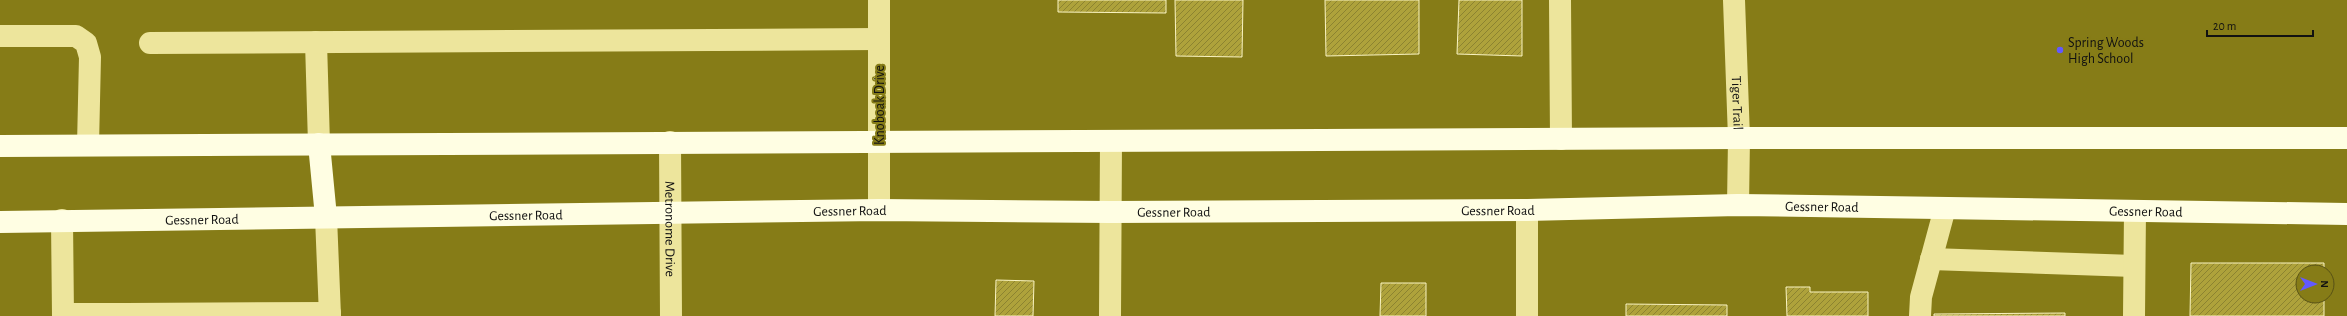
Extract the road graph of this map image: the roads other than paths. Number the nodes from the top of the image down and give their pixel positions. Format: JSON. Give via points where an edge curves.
{"nodes":[{"id":1,"x":879,"y":0,"type":"edge"},
{"id":2,"x":1560,"y":0,"type":"edge"},
{"id":3,"x":1734,"y":0,"type":"edge"},
{"id":4,"x":0,"y":36,"type":"edge"},
{"id":5,"x":879,"y":39,"type":"junction"},
{"id":6,"x":316,"y":42,"type":"junction"},
{"id":7,"x":150,"y":44,"type":"dead end"},
{"id":8,"x":1739,"y":138,"type":"junction"},
{"id":9,"x":2347,"y":138,"type":"edge"},
{"id":10,"x":1561,"y":139,"type":"junction"},
{"id":11,"x":879,"y":141,"type":"junction"},
{"id":12,"x":1111,"y":141,"type":"junction"},
{"id":13,"x":670,"y":142,"type":"junction"},
{"id":14,"x":319,"y":144,"type":"junction"},
{"id":15,"x":88,"y":145,"type":"junction"},
{"id":16,"x":0,"y":146,"type":"edge"},
{"id":17,"x":1738,"y":205,"type":"junction"},
{"id":18,"x":1945,"y":208,"type":"junction"},
{"id":19,"x":879,"y":210,"type":"junction"},
{"id":20,"x":1528,"y":210,"type":"junction"},
{"id":21,"x":2135,"y":211,"type":"junction"},
{"id":22,"x":1111,"y":212,"type":"junction"},
{"id":23,"x":671,"y":213,"type":"junction"},
{"id":24,"x":2347,"y":214,"type":"edge"},
{"id":25,"x":326,"y":216,"type":"junction"},
{"id":26,"x":62,"y":220,"type":"junction"},
{"id":27,"x":0,"y":222,"type":"edge"},
{"id":28,"x":1931,"y":259,"type":"junction"},
{"id":29,"x":2134,"y":266,"type":"junction"},
{"id":30,"x":330,"y":314,"type":"edge"},
{"id":31,"x":63,"y":315,"type":"edge"},
{"id":32,"x":127,"y":315,"type":"edge"},
{"id":33,"x":671,"y":316,"type":"edge"},
{"id":34,"x":1110,"y":316,"type":"edge"},
{"id":35,"x":1527,"y":316,"type":"edge"},
{"id":36,"x":1920,"y":316,"type":"edge"},
{"id":37,"x":2134,"y":316,"type":"edge"}],
"edges":[{"from":1,"to":5,"type":"street","name":"Knoboak Drive"},
{"from":2,"to":10,"type":"street"},
{"from":3,"to":8,"type":"street","name":"Tiger Trail"},
{"from":4,"to":15,"type":"street","via":[[76,36],[86,43],[90,57]]},
{"from":5,"to":6,"type":"street"},
{"from":5,"to":11,"type":"street","name":"Knoboak Drive"},
{"from":6,"to":7,"type":"street"},
{"from":6,"to":14,"type":"street"},
{"from":8,"to":9,"type":"main road"},
{"from":8,"to":10,"type":"main road"},
{"from":8,"to":17,"type":"street","name":"Tiger Trail"},
{"from":10,"to":12,"type":"main road"},
{"from":11,"to":12,"type":"main road"},
{"from":11,"to":13,"type":"main road"},
{"from":11,"to":19,"type":"street","name":"Knoboak Drive"},
{"from":12,"to":22,"type":"street"},
{"from":13,"to":14,"type":"main road"},
{"from":13,"to":23,"type":"street","name":"Metronome Drive"},
{"from":14,"to":15,"type":"main road"},
{"from":14,"to":25,"type":"main road"},
{"from":15,"to":16,"type":"main road"},
{"from":17,"to":18,"type":"main road","name":"Gessner Road"},
{"from":17,"to":20,"type":"main road","name":"Gessner Road"},
{"from":18,"to":21,"type":"main road","name":"Gessner Road"},
{"from":18,"to":28,"type":"street"},
{"from":19,"to":22,"type":"main road","name":"Gessner Road"},
{"from":19,"to":23,"type":"main road","name":"Gessner Road"},
{"from":20,"to":22,"type":"main road","name":"Gessner Road"},
{"from":20,"to":35,"type":"street"},
{"from":21,"to":24,"type":"main road","name":"Gessner Road"},
{"from":21,"to":29,"type":"street"},
{"from":22,"to":34,"type":"street"},
{"from":23,"to":25,"type":"main road","name":"Gessner Road"},
{"from":23,"to":33,"type":"street","name":"Metronome Drive"},
{"from":25,"to":26,"type":"main road","name":"Gessner Road"},
{"from":25,"to":30,"type":"street"},
{"from":26,"to":27,"type":"main road","name":"Gessner Road"},
{"from":26,"to":31,"type":"street"},
{"from":28,"to":29,"type":"street"},
{"from":28,"to":36,"type":"street","via":[[1921,297]]},
{"from":29,"to":37,"type":"street"},
{"from":30,"to":32,"type":"street"},
{"from":31,"to":32,"type":"street"}]}
